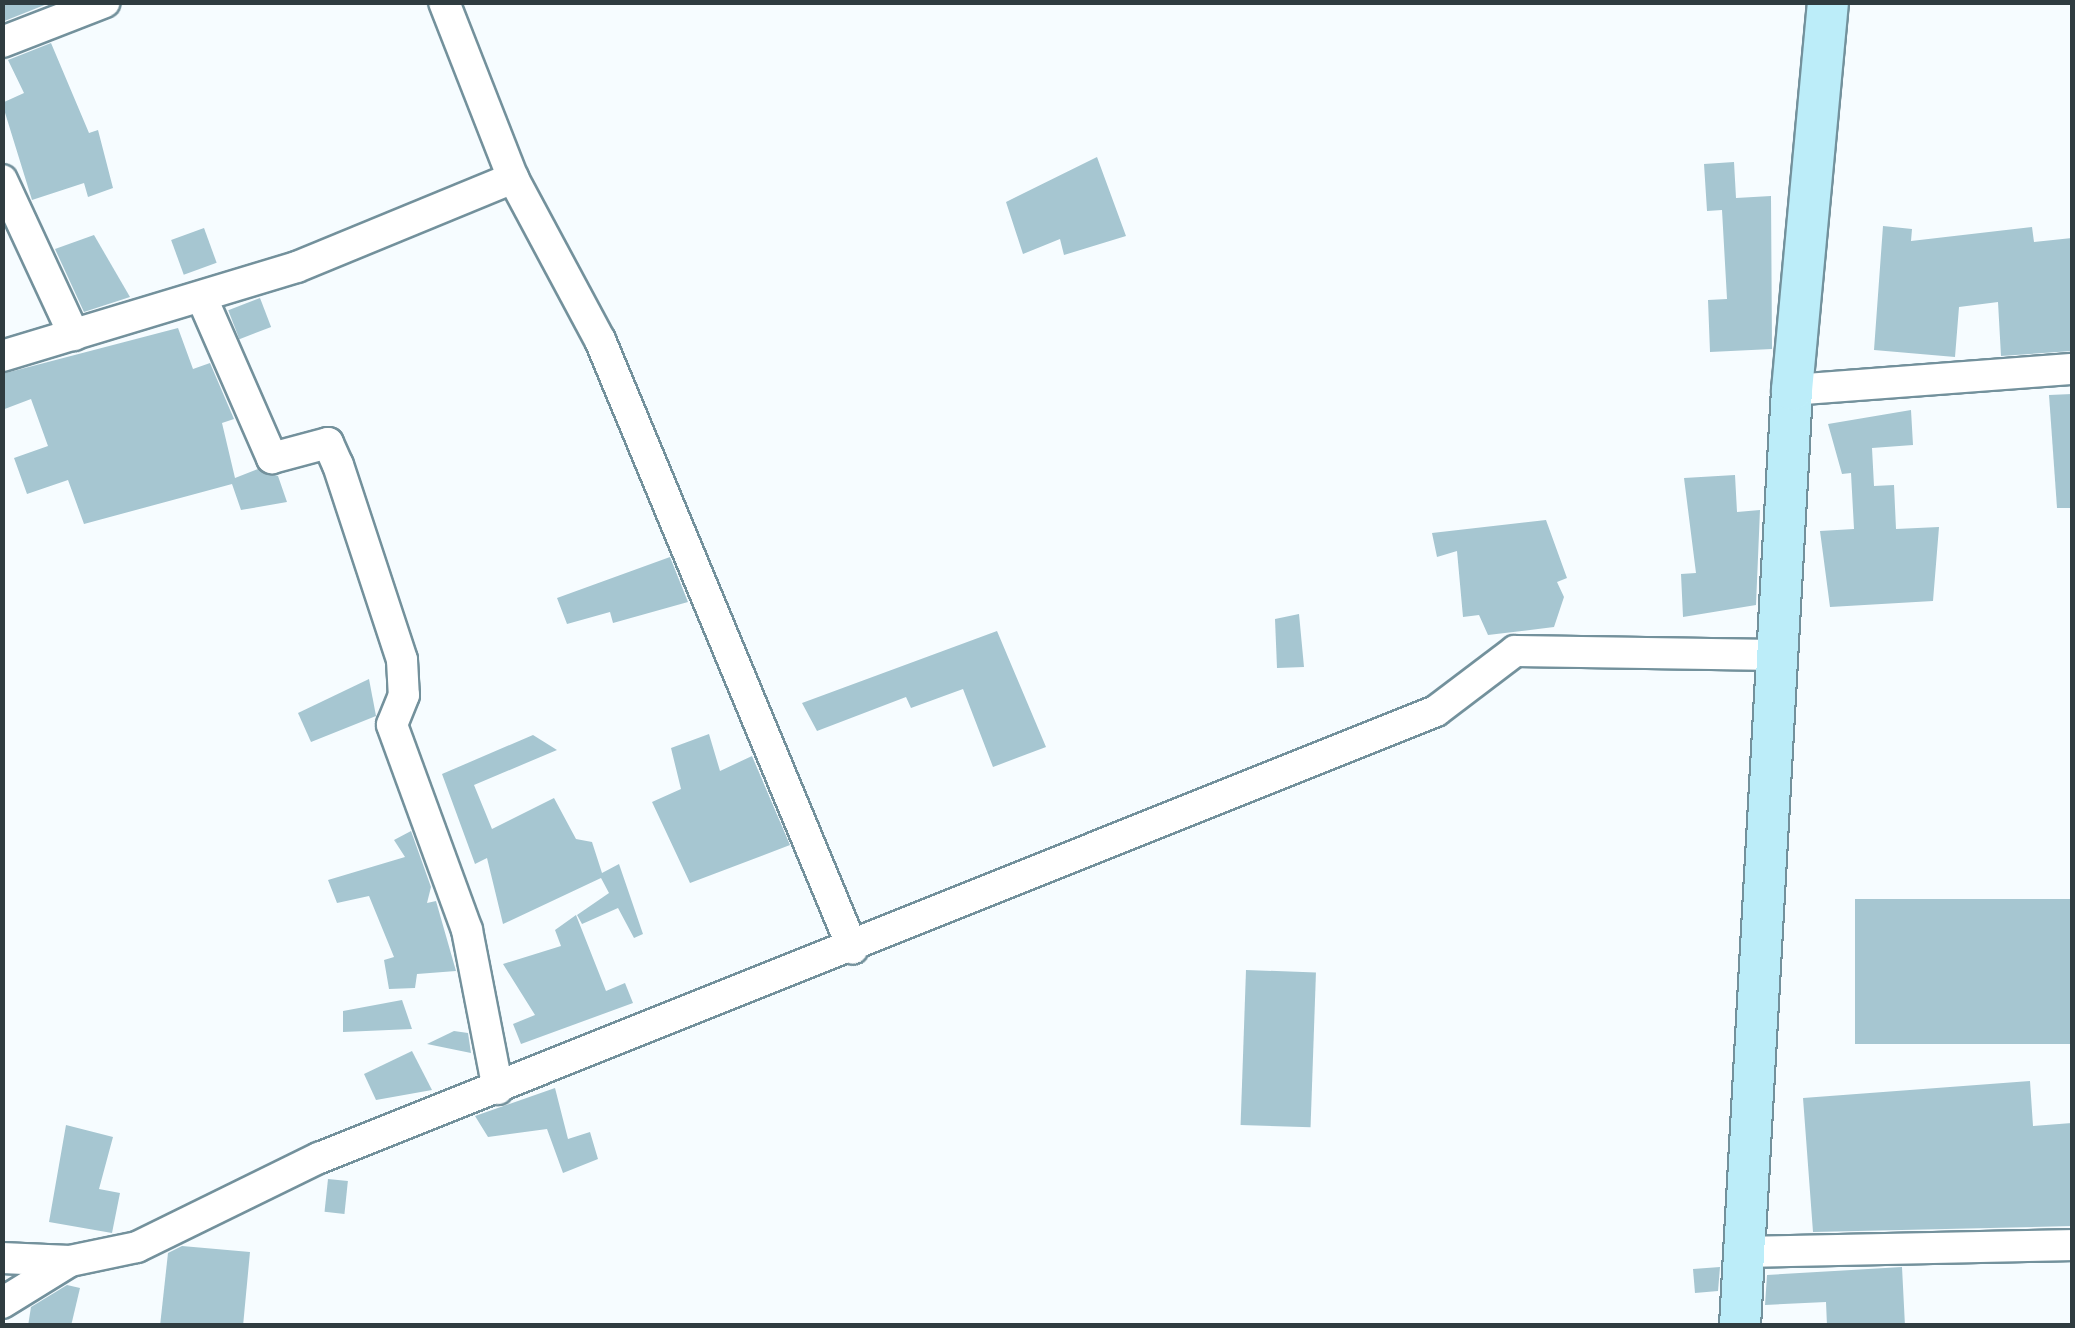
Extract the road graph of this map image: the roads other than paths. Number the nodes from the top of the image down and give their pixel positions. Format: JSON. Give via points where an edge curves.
{"nodes":[{"id":1,"x":104,"y":2,"type":"edge"},
{"id":2,"x":444,"y":2,"type":"edge"},
{"id":3,"x":1828,"y":2,"type":"edge"},
{"id":4,"x":2,"y":42,"type":"edge"},
{"id":5,"x":512,"y":178,"type":"junction"},
{"id":6,"x":2,"y":180,"type":"edge"},
{"id":7,"x":202,"y":298,"type":"junction"},
{"id":8,"x":74,"y":335,"type":"junction"},
{"id":9,"x":2,"y":356,"type":"edge"},
{"id":10,"x":2072,"y":369,"type":"edge"},
{"id":11,"x":1792,"y":390,"type":"junction"},
{"id":12,"x":1777,"y":655,"type":"junction"},
{"id":13,"x":853,"y":949,"type":"junction"},
{"id":14,"x":498,"y":1089,"type":"junction"},
{"id":15,"x":2072,"y":1245,"type":"edge"},
{"id":16,"x":1746,"y":1252,"type":"junction"},
{"id":17,"x":2,"y":1258,"type":"edge"},
{"id":18,"x":70,"y":1261,"type":"junction"},
{"id":19,"x":2,"y":1303,"type":"edge"},
{"id":20,"x":1740,"y":1326,"type":"edge"}],
"edges":[{"from":1,"to":4,"type":"street"},
{"from":2,"to":5,"type":"street"},
{"from":3,"to":11,"type":"main road"},
{"from":5,"to":7,"type":"street"},
{"from":5,"to":13,"type":"street","via":[[600,340]]},
{"from":6,"to":8,"type":"street"},
{"from":7,"to":8,"type":"street"},
{"from":7,"to":14,"type":"street","via":[[272,458],[328,443],[338,464],[402,660],[404,694],[392,725],[467,930]]},
{"from":8,"to":9,"type":"street"},
{"from":10,"to":11,"type":"street"},
{"from":11,"to":12,"type":"main road"},
{"from":12,"to":13,"type":"street","via":[[1533,645],[1502,657],[1436,712]]},
{"from":12,"to":16,"type":"main road"},
{"from":13,"to":14,"type":"street"},
{"from":14,"to":18,"type":"street","via":[[319,1158],[137,1246]]},
{"from":15,"to":16,"type":"street"},
{"from":16,"to":20,"type":"main road"},
{"from":17,"to":18,"type":"street"},
{"from":18,"to":19,"type":"street"}]}
